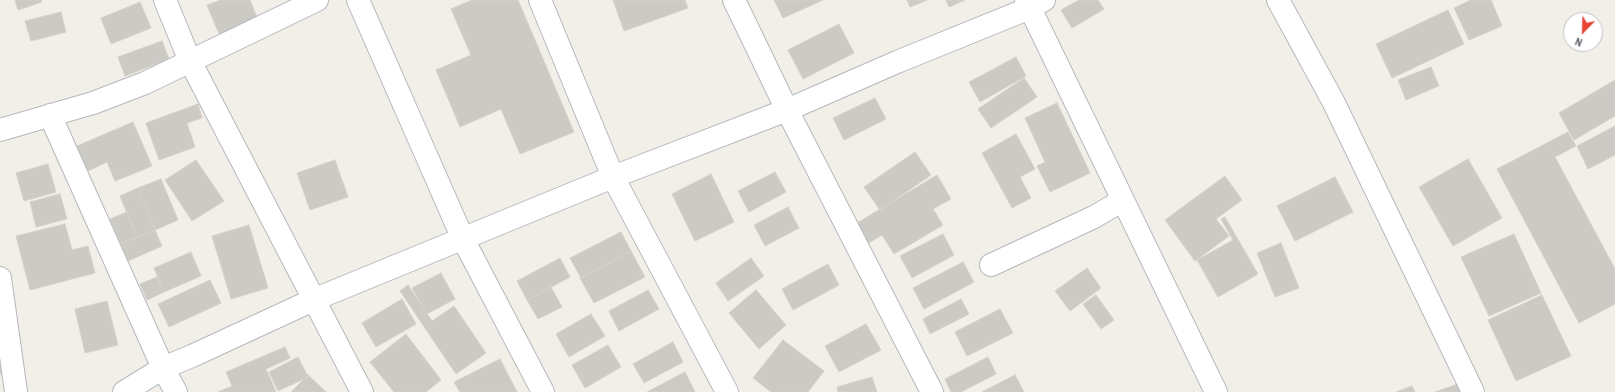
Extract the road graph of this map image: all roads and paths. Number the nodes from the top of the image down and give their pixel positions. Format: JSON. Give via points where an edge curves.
{"nodes":[{"id":1,"x":165,"y":0,"type":"edge"},
{"id":2,"x":317,"y":0,"type":"edge"},
{"id":3,"x":358,"y":0,"type":"edge"},
{"id":4,"x":540,"y":0,"type":"edge"},
{"id":5,"x":734,"y":0,"type":"edge"},
{"id":6,"x":1278,"y":0,"type":"edge"},
{"id":7,"x":1034,"y":3,"type":"edge"},
{"id":8,"x":190,"y":61,"type":"junction"},
{"id":9,"x":787,"y":110,"type":"junction"},
{"id":10,"x":50,"y":115,"type":"junction"},
{"id":11,"x":0,"y":130,"type":"edge"},
{"id":12,"x":613,"y":177,"type":"junction"},
{"id":13,"x":1123,"y":200,"type":"junction"},
{"id":14,"x":462,"y":239,"type":"junction"},
{"id":15,"x":991,"y":265,"type":"dead end"},
{"id":16,"x":0,"y":278,"type":"edge"},
{"id":17,"x":313,"y":300,"type":"junction"},
{"id":18,"x":163,"y":368,"type":"junction"},
{"id":19,"x":16,"y":392,"type":"edge"},
{"id":20,"x":124,"y":392,"type":"edge"},
{"id":21,"x":176,"y":392,"type":"edge"},
{"id":22,"x":362,"y":392,"type":"edge"},
{"id":23,"x":543,"y":392,"type":"edge"},
{"id":24,"x":727,"y":392,"type":"edge"},
{"id":25,"x":932,"y":392,"type":"edge"},
{"id":26,"x":1216,"y":392,"type":"edge"},
{"id":27,"x":1473,"y":392,"type":"edge"}],
"edges":[{"from":1,"to":8,"type":"street"},
{"from":2,"to":8,"type":"street"},
{"from":3,"to":14,"type":"street"},
{"from":4,"to":12,"type":"street"},
{"from":5,"to":9,"type":"street"},
{"from":6,"to":27,"type":"street","via":[[1334,103]]},
{"from":7,"to":9,"type":"street"},
{"from":7,"to":13,"type":"street"},
{"from":8,"to":10,"type":"street","via":[[145,83]]},
{"from":8,"to":17,"type":"street"},
{"from":9,"to":12,"type":"street"},
{"from":9,"to":25,"type":"street"},
{"from":10,"to":11,"type":"street"},
{"from":10,"to":18,"type":"street"},
{"from":12,"to":14,"type":"street"},
{"from":12,"to":24,"type":"street"},
{"from":13,"to":15,"type":"street","via":[[1094,217]]},
{"from":13,"to":26,"type":"street"},
{"from":14,"to":17,"type":"street"},
{"from":14,"to":23,"type":"street"},
{"from":16,"to":19,"type":"street"},
{"from":17,"to":18,"type":"street"},
{"from":17,"to":22,"type":"street"},
{"from":18,"to":20,"type":"street"},
{"from":18,"to":21,"type":"street"}]}
